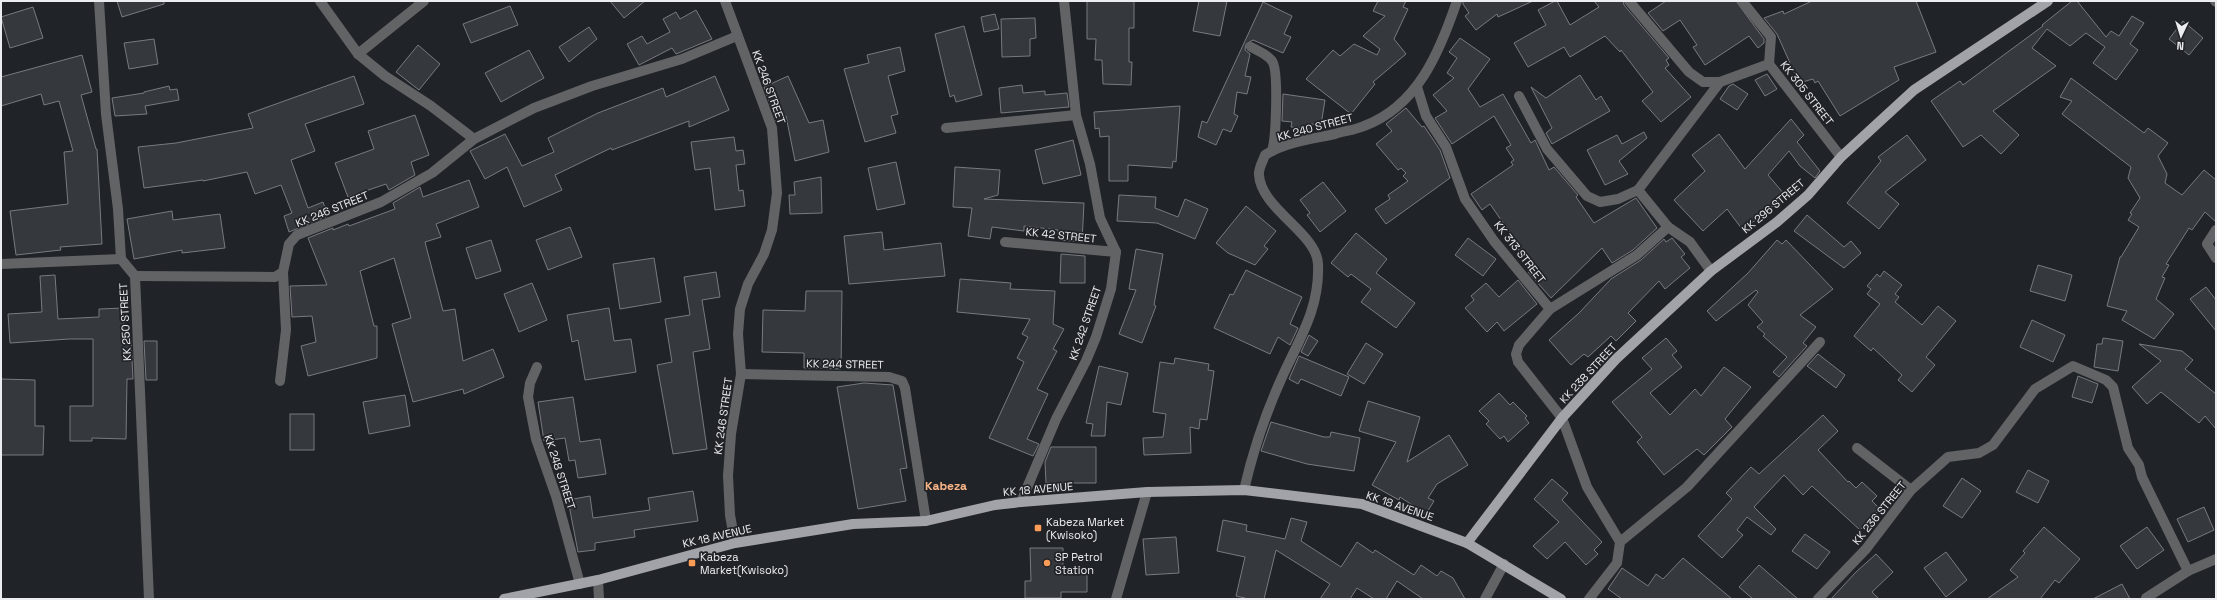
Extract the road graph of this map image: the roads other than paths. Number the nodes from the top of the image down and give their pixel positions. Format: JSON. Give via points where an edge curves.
{"nodes":[{"id":1,"x":99,"y":1,"type":"edge"},
{"id":2,"x":320,"y":1,"type":"edge"},
{"id":3,"x":424,"y":1,"type":"edge"},
{"id":4,"x":725,"y":1,"type":"edge"},
{"id":5,"x":1064,"y":1,"type":"edge"},
{"id":6,"x":1458,"y":1,"type":"edge"},
{"id":7,"x":1629,"y":1,"type":"edge"},
{"id":8,"x":1743,"y":1,"type":"edge"},
{"id":9,"x":2048,"y":1,"type":"edge"},
{"id":10,"x":737,"y":36,"type":"junction"},
{"id":11,"x":1251,"y":47,"type":"dead end"},
{"id":12,"x":358,"y":54,"type":"junction"},
{"id":13,"x":1769,"y":64,"type":"junction"},
{"id":14,"x":1720,"y":82,"type":"junction"},
{"id":15,"x":1416,"y":86,"type":"junction"},
{"id":16,"x":1519,"y":96,"type":"dead end"},
{"id":17,"x":1076,"y":115,"type":"junction"},
{"id":18,"x":946,"y":128,"type":"dead end"},
{"id":19,"x":474,"y":139,"type":"junction"},
{"id":20,"x":1272,"y":151,"type":"junction"},
{"id":21,"x":1842,"y":157,"type":"junction"},
{"id":22,"x":1638,"y":190,"type":"junction"},
{"id":23,"x":1668,"y":227,"type":"junction"},
{"id":24,"x":2216,"y":230,"type":"edge"},
{"id":25,"x":1005,"y":242,"type":"dead end"},
{"id":26,"x":1116,"y":252,"type":"junction"},
{"id":27,"x":2216,"y":258,"type":"edge"},
{"id":28,"x":121,"y":259,"type":"junction"},
{"id":29,"x":1,"y":264,"type":"edge"},
{"id":30,"x":1712,"y":271,"type":"junction"},
{"id":31,"x":283,"y":272,"type":"junction"},
{"id":32,"x":135,"y":276,"type":"junction"},
{"id":33,"x":1550,"y":309,"type":"junction"},
{"id":34,"x":1820,"y":342,"type":"dead end"},
{"id":35,"x":537,"y":367,"type":"dead end"},
{"id":36,"x":741,"y":374,"type":"junction"},
{"id":37,"x":280,"y":381,"type":"dead end"},
{"id":38,"x":1562,"y":418,"type":"junction"},
{"id":39,"x":1857,"y":448,"type":"dead end"},
{"id":40,"x":1244,"y":490,"type":"junction"},
{"id":41,"x":1911,"y":490,"type":"junction"},
{"id":42,"x":1147,"y":492,"type":"junction"},
{"id":43,"x":1021,"y":502,"type":"junction"},
{"id":44,"x":926,"y":521,"type":"junction"},
{"id":45,"x":1620,"y":542,"type":"junction"},
{"id":46,"x":734,"y":543,"type":"junction"},
{"id":47,"x":1468,"y":543,"type":"junction"},
{"id":48,"x":2216,"y":559,"type":"edge"},
{"id":49,"x":1504,"y":564,"type":"junction"},
{"id":50,"x":2188,"y":571,"type":"junction"},
{"id":51,"x":598,"y":580,"type":"junction"},
{"id":52,"x":580,"y":584,"type":"junction"},
{"id":53,"x":2146,"y":598,"type":"dead end"},
{"id":54,"x":149,"y":599,"type":"edge"},
{"id":55,"x":504,"y":599,"type":"edge"},
{"id":56,"x":600,"y":599,"type":"edge"},
{"id":57,"x":1116,"y":599,"type":"edge"},
{"id":58,"x":1485,"y":599,"type":"edge"},
{"id":59,"x":1561,"y":599,"type":"edge"},
{"id":60,"x":1589,"y":599,"type":"edge"},
{"id":61,"x":1818,"y":599,"type":"edge"}],
"edges":[{"from":1,"to":28,"type":"street","via":[[106,114],[118,209]]},
{"from":2,"to":12,"type":"street"},
{"from":3,"to":12,"type":"street"},
{"from":4,"to":10,"type":"street"},
{"from":5,"to":17,"type":"street"},
{"from":6,"to":15,"type":"street","name":"KK 240 STREET","via":[[1431,65]]},
{"from":7,"to":14,"type":"street","via":[[1689,72],[1703,82]]},
{"from":8,"to":13,"type":"street","name":"KK 305 STREET","via":[[1771,37]]},
{"from":9,"to":21,"type":"main road","name":"KK 296 STREET","via":[[1914,90]]},
{"from":10,"to":19,"type":"street","name":"KK 246 STREET","via":[[682,59],[592,86],[534,108]]},
{"from":10,"to":36,"type":"street","name":"KK 246 STREET","via":[[772,128],[778,193],[772,230],[740,309],[738,334]]},
{"from":11,"to":20,"type":"street","via":[[1268,57],[1276,69]]},
{"from":12,"to":19,"type":"street"},
{"from":13,"to":14,"type":"street"},
{"from":13,"to":21,"type":"street","name":"KK 305 STREET"},
{"from":14,"to":22,"type":"street"},
{"from":15,"to":20,"type":"street","name":"KK 240 STREET","via":[[1406,100],[1385,116],[1364,126]]},
{"from":15,"to":33,"type":"street","name":"KK 313 STREET","via":[[1426,116],[1446,147],[1466,199],[1494,240]]},
{"from":16,"to":22,"type":"street","via":[[1547,149],[1588,196],[1600,202],[1618,199]]},
{"from":17,"to":18,"type":"street"},
{"from":17,"to":26,"type":"street","via":[[1090,164],[1100,218]]},
{"from":19,"to":31,"type":"street","name":"KK 246 STREET","via":[[432,173],[381,202],[297,235],[289,244]]},
{"from":20,"to":40,"type":"street","name":"KK 240 STREET","via":[[1265,155],[1258,174],[1263,192],[1315,250],[1318,263],[1313,309],[1265,418]]},
{"from":21,"to":30,"type":"main road","name":"KK 296 STREET","via":[[1803,200]]},
{"from":22,"to":23,"type":"street"},
{"from":23,"to":30,"type":"street","via":[[1690,242]]},
{"from":23,"to":33,"type":"street","via":[[1637,255]]},
{"from":24,"to":27,"type":"street","via":[[2207,244]]},
{"from":25,"to":26,"type":"street","name":"KK 42 STREET"},
{"from":26,"to":43,"type":"street","name":"KK 242 STREET","via":[[1111,289],[1096,337],[1056,419]]},
{"from":28,"to":29,"type":"street"},
{"from":28,"to":32,"type":"street","name":"KK 250 STREET"},
{"from":30,"to":38,"type":"main road","name":"KK 238 STREET","via":[[1616,359]]},
{"from":31,"to":32,"type":"street","via":[[275,277]]},
{"from":31,"to":37,"type":"street","name":"KK 246 STREET","via":[[286,330]]},
{"from":32,"to":54,"type":"street","name":"KK 250 STREET"},
{"from":33,"to":38,"type":"street","via":[[1519,345],[1516,354],[1518,362]]},
{"from":34,"to":45,"type":"street","via":[[1687,487]]},
{"from":35,"to":52,"type":"street","name":"KK 248 STREET","via":[[530,383],[528,397],[536,439],[556,496]]},
{"from":36,"to":44,"type":"street","name":"KK 244 STREET","via":[[889,377],[902,381]]},
{"from":36,"to":46,"type":"street","name":"KK 246 STREET","via":[[731,434],[728,476]]},
{"from":38,"to":45,"type":"street","name":"KK 238 STREET","via":[[1587,487]]},
{"from":38,"to":47,"type":"main road"},
{"from":39,"to":41,"type":"street"},
{"from":40,"to":42,"type":"main road","name":"KK 18 AVENUE"},
{"from":40,"to":47,"type":"main road","name":"KK 18 AVENUE","via":[[1362,504]]},
{"from":41,"to":50,"type":"street","name":"KK 236 STREET","via":[[1948,457],[1979,453],[1993,445],[2035,389],[2073,366],[2106,380],[2113,387],[2128,448],[2139,465],[2142,477]]},
{"from":41,"to":61,"type":"street","name":"KK 236 STREET","via":[[1866,549]]},
{"from":42,"to":43,"type":"main road","name":"KK 18 AVENUE"},
{"from":42,"to":57,"type":"street"},
{"from":43,"to":44,"type":"main road","name":"KK 18 AVENUE"},
{"from":44,"to":46,"type":"main road","name":"KK 18 AVENUE","via":[[853,524]]},
{"from":45,"to":60,"type":"street","via":[[1617,563]]},
{"from":46,"to":51,"type":"main road","name":"KK 18 AVENUE"},
{"from":47,"to":49,"type":"main road","name":"KK 18 AVENUE"},
{"from":48,"to":50,"type":"street"},
{"from":49,"to":58,"type":"street"},
{"from":49,"to":59,"type":"main road","name":"KK 18 AVENUE"},
{"from":50,"to":53,"type":"street"},
{"from":51,"to":52,"type":"main road","name":"KK 18 AVENUE"},
{"from":51,"to":56,"type":"street"},
{"from":52,"to":55,"type":"main road","name":"KK 18 AVENUE"}]}
